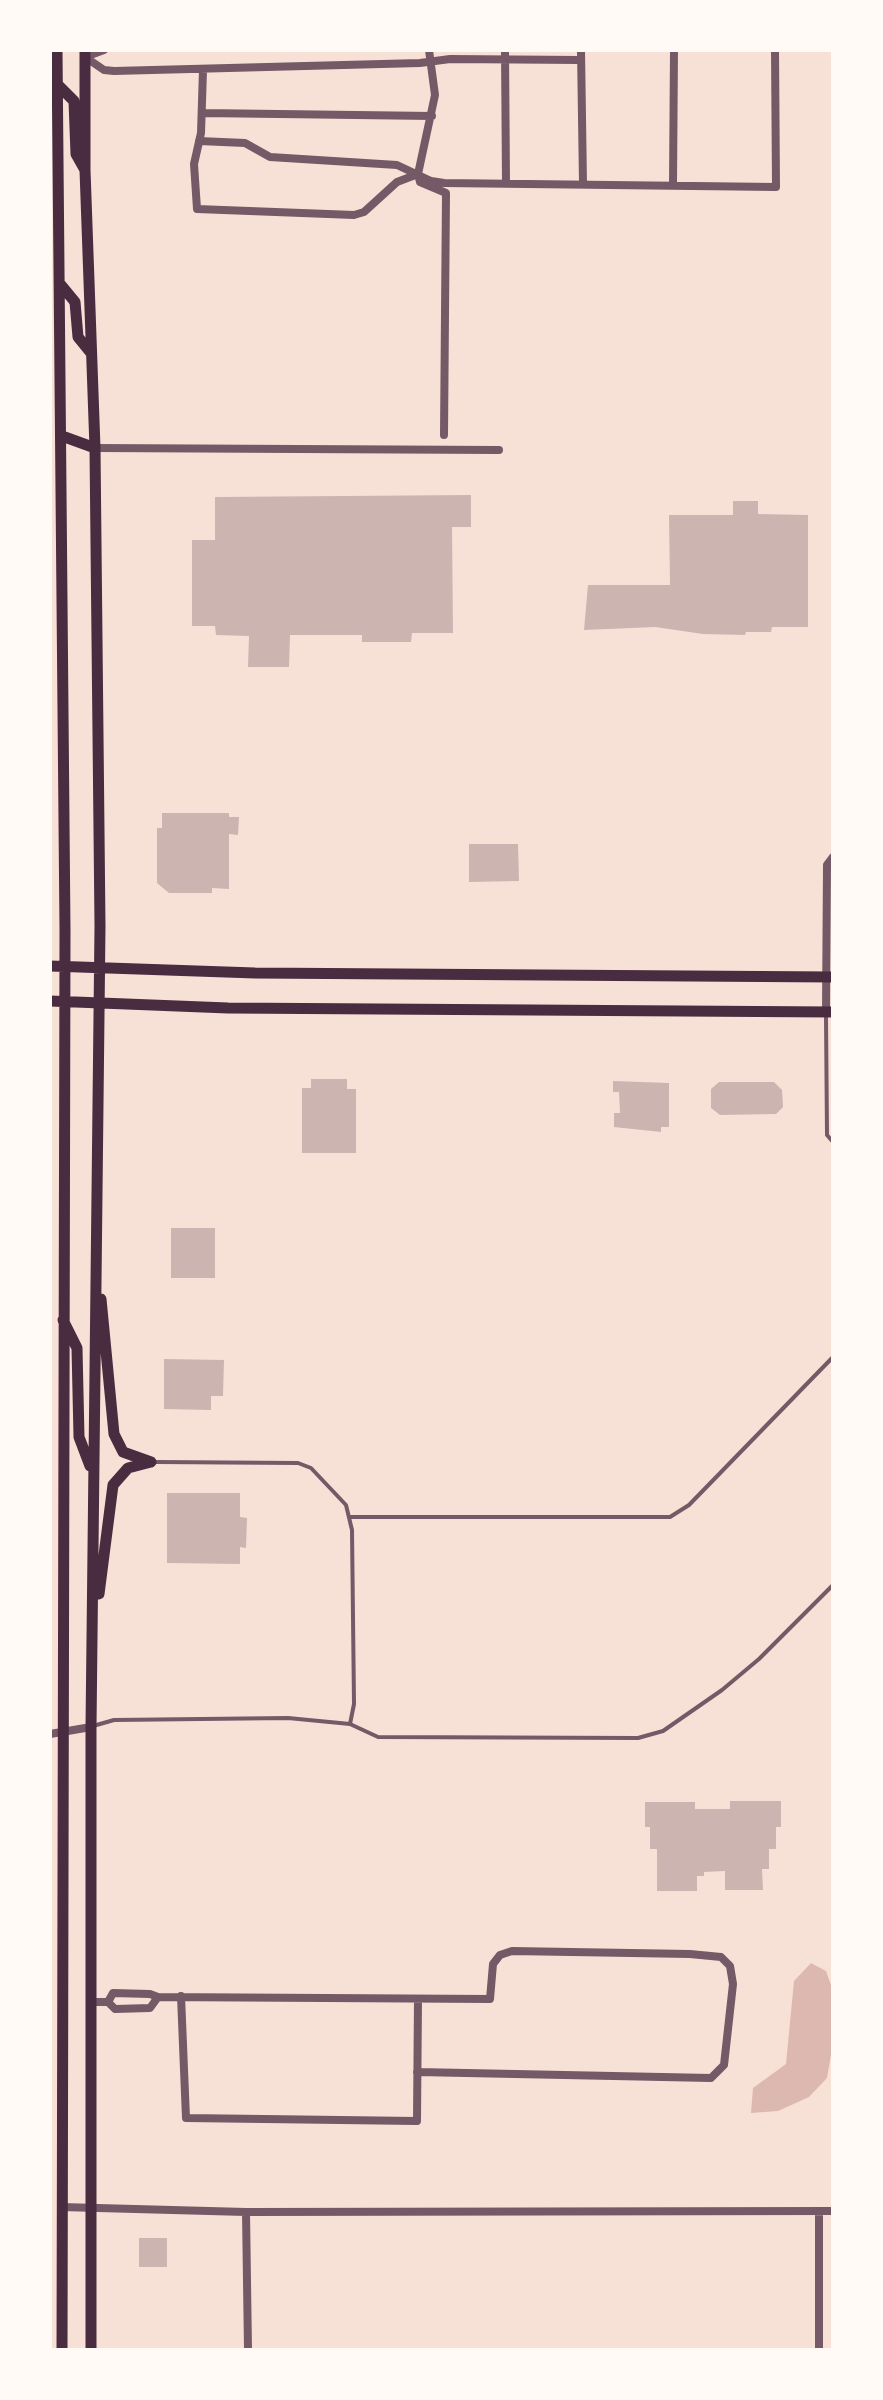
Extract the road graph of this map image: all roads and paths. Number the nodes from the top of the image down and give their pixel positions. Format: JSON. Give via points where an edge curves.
{"nodes":[{"id":1,"x":57,"y":50,"type":"edge"},
{"id":2,"x":104,"y":50,"type":"edge"},
{"id":3,"x":429,"y":50,"type":"edge"},
{"id":4,"x":674,"y":50,"type":"edge"},
{"id":5,"x":775,"y":50,"type":"edge"},
{"id":6,"x":84,"y":52,"type":"edge"},
{"id":7,"x":506,"y":55,"type":"edge"},
{"id":8,"x":581,"y":55,"type":"edge"},
{"id":9,"x":430,"y":61,"type":"junction"},
{"id":10,"x":203,"y":70,"type":"junction"},
{"id":11,"x":57,"y":84,"type":"junction"},
{"id":12,"x":202,"y":113,"type":"junction"},
{"id":13,"x":432,"y":116,"type":"junction"},
{"id":14,"x":199,"y":141,"type":"junction"},
{"id":15,"x":85,"y":170,"type":"junction"},
{"id":16,"x":418,"y":174,"type":"junction"},
{"id":17,"x":506,"y":183,"type":"junction"},
{"id":18,"x":583,"y":184,"type":"junction"},
{"id":19,"x":673,"y":185,"type":"junction"},
{"id":20,"x":55,"y":285,"type":"edge"},
{"id":21,"x":90,"y":353,"type":"junction"},
{"id":22,"x":444,"y":435,"type":"dead end"},
{"id":23,"x":56,"y":436,"type":"edge"},
{"id":24,"x":95,"y":448,"type":"junction"},
{"id":25,"x":499,"y":450,"type":"dead end"},
{"id":26,"x":50,"y":786,"type":"edge"},
{"id":27,"x":64,"y":786,"type":"junction"},
{"id":28,"x":833,"y":857,"type":"edge"},
{"id":29,"x":57,"y":966,"type":"edge"},
{"id":30,"x":100,"y":967,"type":"junction"},
{"id":31,"x":831,"y":977,"type":"edge"},
{"id":32,"x":56,"y":1001,"type":"edge"},
{"id":33,"x":99,"y":1003,"type":"junction"},
{"id":34,"x":830,"y":1012,"type":"edge"},
{"id":35,"x":833,"y":1142,"type":"edge"},
{"id":36,"x":95,"y":1251,"type":"junction"},
{"id":37,"x":62,"y":1318,"type":"junction"},
{"id":38,"x":833,"y":1357,"type":"edge"},
{"id":39,"x":151,"y":1462,"type":"junction"},
{"id":40,"x":94,"y":1475,"type":"junction"},
{"id":41,"x":351,"y":1517,"type":"junction"},
{"id":42,"x":833,"y":1585,"type":"edge"},
{"id":43,"x":92,"y":1647,"type":"junction"},
{"id":44,"x":350,"y":1724,"type":"junction"},
{"id":45,"x":90,"y":1727,"type":"junction"},
{"id":46,"x":56,"y":1734,"type":"edge"},
{"id":47,"x":142,"y":1994,"type":"junction"},
{"id":48,"x":181,"y":1996,"type":"junction"},
{"id":49,"x":158,"y":1998,"type":"junction"},
{"id":50,"x":418,"y":1999,"type":"junction"},
{"id":51,"x":92,"y":2002,"type":"junction"},
{"id":52,"x":108,"y":2002,"type":"junction"},
{"id":53,"x":142,"y":2008,"type":"junction"},
{"id":54,"x":417,"y":2072,"type":"junction"},
{"id":55,"x":61,"y":2207,"type":"junction"},
{"id":56,"x":91,"y":2208,"type":"junction"},
{"id":57,"x":819,"y":2211,"type":"junction"},
{"id":58,"x":833,"y":2211,"type":"edge"},
{"id":59,"x":246,"y":2212,"type":"junction"},
{"id":60,"x":62,"y":2350,"type":"edge"},
{"id":61,"x":91,"y":2350,"type":"edge"},
{"id":62,"x":248,"y":2350,"type":"edge"},
{"id":63,"x":819,"y":2350,"type":"edge"}],
"edges":[{"from":1,"to":11,"type":"main road"},
{"from":2,"to":6,"type":"street"},
{"from":3,"to":9,"type":"street"},
{"from":4,"to":19,"type":"street"},
{"from":5,"to":19,"type":"street","via":[[776,187]]},
{"from":6,"to":10,"type":"street","via":[[104,70]]},
{"from":6,"to":15,"type":"main road"},
{"from":7,"to":8,"type":"street"},
{"from":7,"to":9,"type":"street"},
{"from":7,"to":17,"type":"street"},
{"from":8,"to":18,"type":"street"},
{"from":9,"to":10,"type":"street"},
{"from":9,"to":13,"type":"street"},
{"from":10,"to":12,"type":"street"},
{"from":11,"to":15,"type":"main road","via":[[74,102],[76,154]]},
{"from":11,"to":20,"type":"main road"},
{"from":12,"to":13,"type":"street"},
{"from":12,"to":14,"type":"street"},
{"from":13,"to":16,"type":"street"},
{"from":14,"to":16,"type":"street","via":[[245,143],[270,157],[397,165]]},
{"from":14,"to":16,"type":"street","via":[[197,209],[364,212],[397,182]]},
{"from":15,"to":21,"type":"main road"},
{"from":16,"to":17,"type":"street","via":[[444,184]]},
{"from":16,"to":22,"type":"street","via":[[420,182],[446,192]]},
{"from":17,"to":18,"type":"street"},
{"from":18,"to":19,"type":"street"},
{"from":20,"to":21,"type":"main road","via":[[75,302],[78,337]]},
{"from":20,"to":23,"type":"main road"},
{"from":21,"to":24,"type":"main road"},
{"from":23,"to":24,"type":"main road"},
{"from":23,"to":27,"type":"main road"},
{"from":24,"to":25,"type":"street"},
{"from":24,"to":30,"type":"main road"},
{"from":26,"to":27,"type":"street"},
{"from":27,"to":29,"type":"main road"},
{"from":28,"to":31,"type":"street","via":[[827,864]]},
{"from":29,"to":30,"type":"main road"},
{"from":29,"to":32,"type":"main road"},
{"from":30,"to":31,"type":"main road"},
{"from":30,"to":33,"type":"main road"},
{"from":31,"to":34,"type":"street"},
{"from":32,"to":33,"type":"main road"},
{"from":32,"to":37,"type":"main road"},
{"from":33,"to":34,"type":"main road"},
{"from":33,"to":36,"type":"main road"},
{"from":34,"to":35,"type":"lane","via":[[827,1134]]},
{"from":36,"to":39,"type":"main road","via":[[114,1434],[123,1452]]},
{"from":36,"to":40,"type":"main road"},
{"from":37,"to":40,"type":"main road","via":[[77,1348],[79,1437]]},
{"from":37,"to":46,"type":"main road"},
{"from":38,"to":41,"type":"lane","via":[[670,1516]]},
{"from":39,"to":41,"type":"lane","via":[[304,1464]]},
{"from":39,"to":43,"type":"main road","via":[[128,1468],[114,1485]]},
{"from":40,"to":43,"type":"main road"},
{"from":41,"to":44,"type":"lane"},
{"from":42,"to":44,"type":"lane","via":[[759,1659],[663,1731],[638,1738],[400,1738]]},
{"from":43,"to":45,"type":"main road"},
{"from":44,"to":45,"type":"lane","via":[[114,1720]]},
{"from":45,"to":46,"type":"street"},
{"from":45,"to":51,"type":"main road"},
{"from":46,"to":55,"type":"main road"},
{"from":47,"to":49,"type":"street"},
{"from":47,"to":52,"type":"street","via":[[113,1994]]},
{"from":47,"to":53,"type":"street"},
{"from":48,"to":49,"type":"street"},
{"from":48,"to":50,"type":"street"},
{"from":48,"to":54,"type":"street","via":[[186,2118],[417,2121]]},
{"from":49,"to":53,"type":"street"},
{"from":50,"to":54,"type":"street"},
{"from":50,"to":54,"type":"street","via":[[490,2000],[492,1964],[512,1951],[722,1957],[733,1984],[724,2066],[712,2078]]},
{"from":51,"to":52,"type":"street"},
{"from":51,"to":56,"type":"main road"},
{"from":52,"to":53,"type":"street","via":[[116,2009]]},
{"from":55,"to":56,"type":"street"},
{"from":55,"to":60,"type":"main road"},
{"from":56,"to":59,"type":"street"},
{"from":56,"to":61,"type":"main road"},
{"from":57,"to":58,"type":"street"},
{"from":57,"to":59,"type":"street"},
{"from":57,"to":63,"type":"street"},
{"from":59,"to":62,"type":"street"}]}
